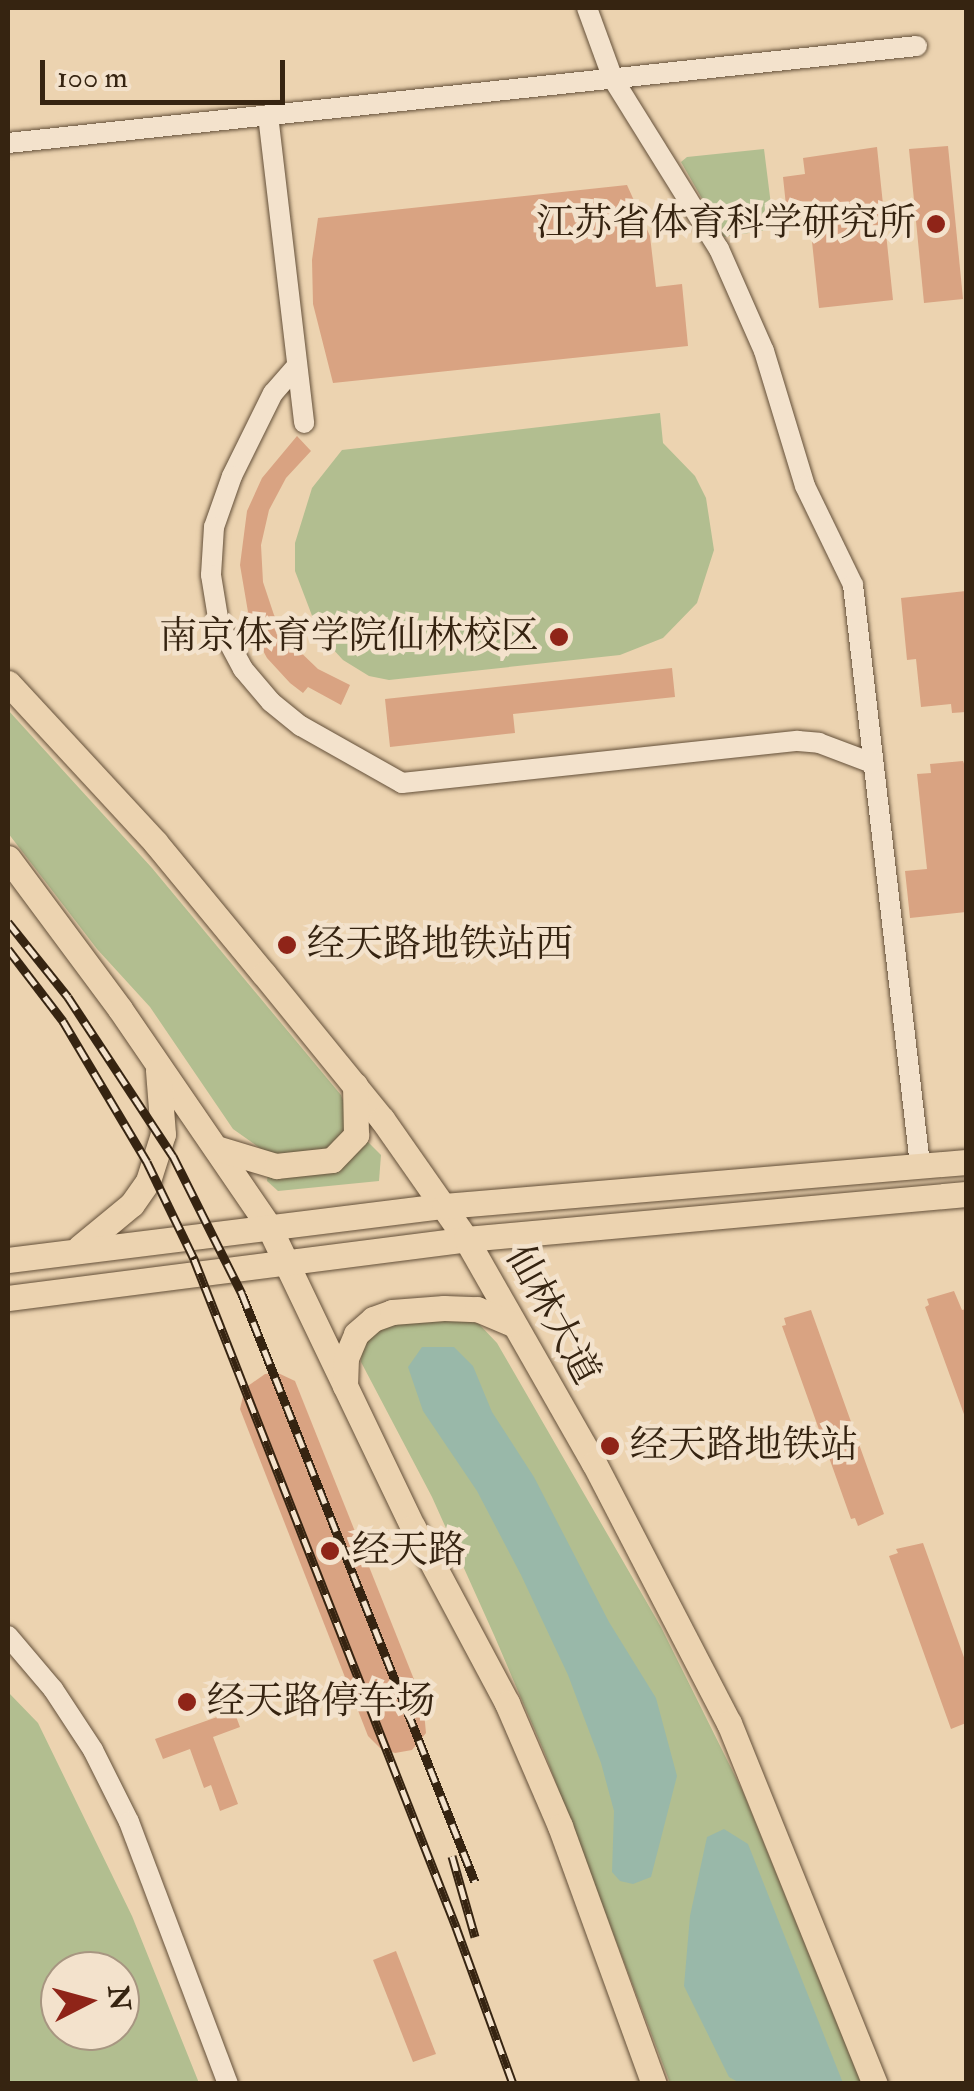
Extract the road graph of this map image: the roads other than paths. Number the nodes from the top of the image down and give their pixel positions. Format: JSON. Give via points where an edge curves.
{"nodes":[{"id":1,"x":587,"y":8,"type":"edge"},
{"id":2,"x":917,"y":46,"type":"dead end"},
{"id":3,"x":613,"y":79,"type":"junction"},
{"id":4,"x":268,"y":115,"type":"junction"},
{"id":5,"x":8,"y":143,"type":"edge"},
{"id":6,"x":295,"y":368,"type":"junction"},
{"id":7,"x":304,"y":423,"type":"dead end"},
{"id":8,"x":8,"y":682,"type":"edge"},
{"id":9,"x":872,"y":762,"type":"junction"},
{"id":10,"x":8,"y":858,"type":"edge"},
{"id":11,"x":156,"y":1060,"type":"junction"},
{"id":12,"x":355,"y":1085,"type":"junction"},
{"id":13,"x":216,"y":1148,"type":"junction"},
{"id":14,"x":966,"y":1162,"type":"edge"},
{"id":15,"x":920,"y":1165,"type":"junction"},
{"id":16,"x":966,"y":1194,"type":"edge"},
{"id":17,"x":444,"y":1206,"type":"junction"},
{"id":18,"x":269,"y":1227,"type":"junction"},
{"id":19,"x":466,"y":1240,"type":"junction"},
{"id":20,"x":75,"y":1250,"type":"junction"},
{"id":21,"x":8,"y":1260,"type":"edge"},
{"id":22,"x":287,"y":1262,"type":"junction"},
{"id":23,"x":8,"y":1298,"type":"edge"},
{"id":24,"x":512,"y":1324,"type":"junction"},
{"id":25,"x":345,"y":1386,"type":"junction"},
{"id":26,"x":8,"y":1636,"type":"edge"},
{"id":27,"x":228,"y":2084,"type":"edge"},
{"id":28,"x":654,"y":2084,"type":"edge"},
{"id":29,"x":875,"y":2084,"type":"edge"}],
"edges":[{"from":1,"to":3,"type":"street"},
{"from":2,"to":3,"type":"street"},
{"from":3,"to":4,"type":"street"},
{"from":3,"to":9,"type":"street","via":[[719,249],[764,351],[804,486],[852,585]]},
{"from":4,"to":5,"type":"street"},
{"from":4,"to":6,"type":"street"},
{"from":6,"to":7,"type":"street"},
{"from":6,"to":9,"type":"street","via":[[272,393],[232,476],[214,527],[211,575],[219,624],[243,669],[301,726],[402,782],[798,740]]},
{"from":8,"to":12,"type":"main road","name":"仙林大道","via":[[155,842]]},
{"from":9,"to":15,"type":"street"},
{"from":10,"to":11,"type":"main road"},
{"from":11,"to":13,"type":"main road"},
{"from":11,"to":20,"type":"main road","via":[[164,1106],[153,1170],[132,1204]]},
{"from":12,"to":13,"type":"main road","via":[[356,1135],[332,1160],[276,1166]]},
{"from":12,"to":17,"type":"main road","name":"仙林大道"},
{"from":13,"to":18,"type":"main road"},
{"from":14,"to":15,"type":"main road"},
{"from":15,"to":17,"type":"main road"},
{"from":16,"to":19,"type":"main road"},
{"from":17,"to":18,"type":"main road"},
{"from":17,"to":19,"type":"main road","name":"仙林大道"},
{"from":18,"to":20,"type":"main road"},
{"from":18,"to":22,"type":"main road"},
{"from":19,"to":22,"type":"main road"},
{"from":19,"to":24,"type":"main road","name":"仙林大道"},
{"from":20,"to":21,"type":"main road"},
{"from":22,"to":23,"type":"main road"},
{"from":22,"to":25,"type":"main road"},
{"from":24,"to":25,"type":"main road","via":[[476,1310],[444,1308],[373,1319],[356,1334]]},
{"from":24,"to":29,"type":"main road","name":"仙林大道","via":[[594,1463],[730,1723]]},
{"from":25,"to":28,"type":"main road","via":[[506,1703],[560,1826]]},
{"from":26,"to":27,"type":"street","via":[[53,1689],[130,1822]]}]}
